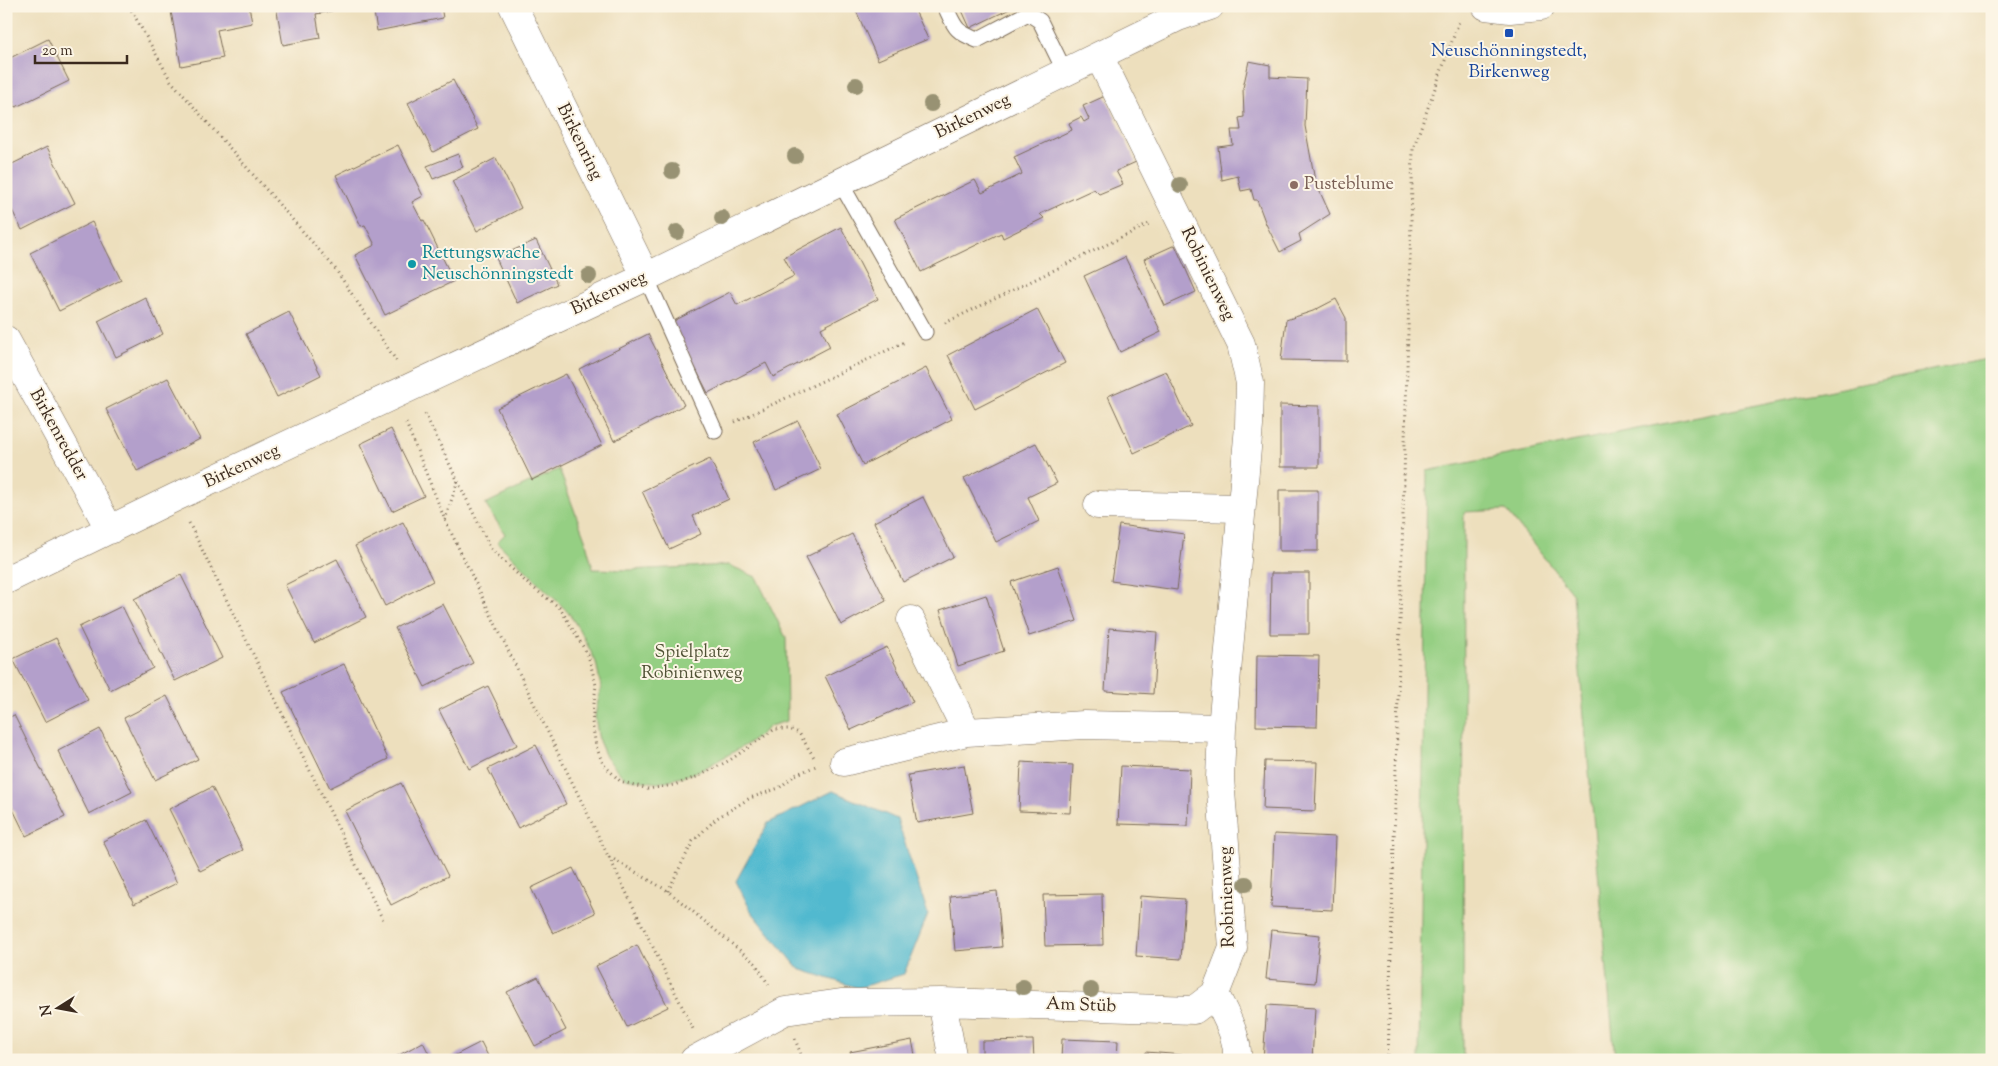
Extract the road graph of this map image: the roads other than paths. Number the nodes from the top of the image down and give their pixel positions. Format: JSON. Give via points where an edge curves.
{"nodes":[{"id":1,"x":513,"y":6,"type":"edge"},
{"id":2,"x":945,"y":6,"type":"edge"},
{"id":3,"x":1210,"y":6,"type":"edge"},
{"id":4,"x":1541,"y":6,"type":"edge"},
{"id":5,"x":1474,"y":10,"type":"edge"},
{"id":6,"x":1100,"y":56,"type":"junction"},
{"id":7,"x":1065,"y":72,"type":"junction"},
{"id":8,"x":840,"y":182,"type":"junction"},
{"id":9,"x":646,"y":277,"type":"junction"},
{"id":10,"x":925,"y":332,"type":"dead end"},
{"id":11,"x":6,"y":340,"type":"edge"},
{"id":12,"x":715,"y":431,"type":"dead end"},
{"id":13,"x":1098,"y":505,"type":"dead end"},
{"id":14,"x":1240,"y":508,"type":"junction"},
{"id":15,"x":110,"y":530,"type":"junction"},
{"id":16,"x":6,"y":580,"type":"edge"},
{"id":17,"x":911,"y":620,"type":"dead end"},
{"id":18,"x":1222,"y":728,"type":"junction"},
{"id":19,"x":967,"y":732,"type":"junction"},
{"id":20,"x":844,"y":762,"type":"dead end"},
{"id":21,"x":1214,"y":994,"type":"junction"},
{"id":22,"x":942,"y":1002,"type":"junction"},
{"id":23,"x":699,"y":1057,"type":"edge"},
{"id":24,"x":953,"y":1060,"type":"edge"},
{"id":25,"x":1237,"y":1060,"type":"edge"}],
"edges":[{"from":1,"to":9,"type":"street","name":"Birkenring"},
{"from":2,"to":7,"type":"lane","via":[[960,34],[977,40],[1028,14],[1040,21]]},
{"from":3,"to":6,"type":"street","name":"Birkenweg","via":[[1178,17]]},
{"from":4,"to":5,"type":"street"},
{"from":6,"to":7,"type":"street","name":"Birkenweg"},
{"from":6,"to":14,"type":"street","name":"Robinienweg","via":[[1241,344],[1250,383]]},
{"from":7,"to":8,"type":"street","name":"Birkenweg"},
{"from":8,"to":9,"type":"street","name":"Birkenweg"},
{"from":8,"to":10,"type":"lane"},
{"from":9,"to":12,"type":"lane"},
{"from":9,"to":15,"type":"street","name":"Birkenweg"},
{"from":11,"to":15,"type":"street","name":"Birkenredder"},
{"from":13,"to":14,"type":"street"},
{"from":14,"to":18,"type":"street","name":"Robinienweg"},
{"from":15,"to":16,"type":"street","name":"Birkenweg"},
{"from":17,"to":19,"type":"street"},
{"from":18,"to":19,"type":"street","via":[[1084,725]]},
{"from":18,"to":21,"type":"street","name":"Robinienweg","via":[[1220,778],[1233,948]]},
{"from":19,"to":20,"type":"street"},
{"from":21,"to":22,"type":"street","name":"Am Stüb","via":[[1194,1010]]},
{"from":21,"to":25,"type":"street","via":[[1231,1029],[1238,1052]]},
{"from":22,"to":23,"type":"street","name":"Am Stüb","via":[[841,1003],[785,1011]]},
{"from":22,"to":24,"type":"street"}]}
